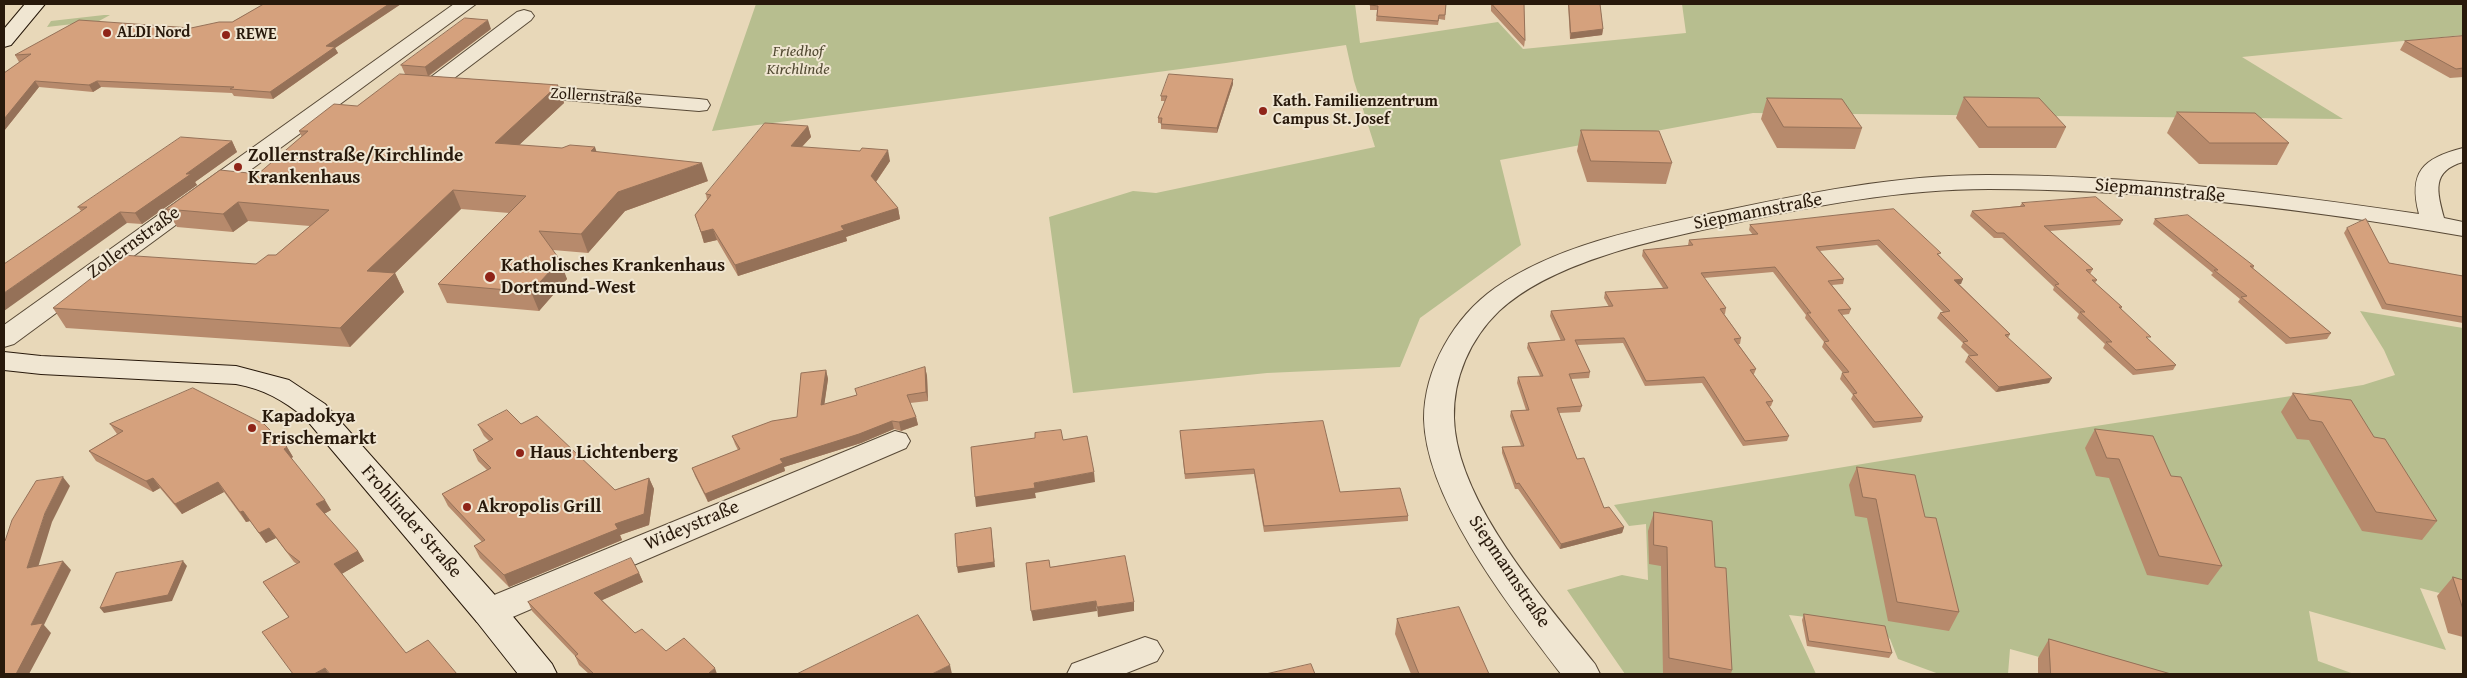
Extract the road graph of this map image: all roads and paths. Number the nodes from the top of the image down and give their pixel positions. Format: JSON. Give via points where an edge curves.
{"nodes":[{"id":1,"x":35,"y":4,"type":"edge"},
{"id":2,"x":466,"y":4,"type":"edge"},
{"id":3,"x":524,"y":16,"type":"dead end"},
{"id":4,"x":4,"y":41,"type":"edge"},
{"id":5,"x":361,"y":79,"type":"junction"},
{"id":6,"x":415,"y":83,"type":"junction"},
{"id":7,"x":464,"y":87,"type":"edge"},
{"id":8,"x":503,"y":90,"type":"edge"},
{"id":9,"x":699,"y":105,"type":"dead end"},
{"id":10,"x":2463,"y":155,"type":"edge"},
{"id":11,"x":2448,"y":226,"type":"edge"},
{"id":12,"x":4,"y":338,"type":"edge"},
{"id":13,"x":4,"y":361,"type":"edge"},
{"id":14,"x":895,"y":441,"type":"dead end"},
{"id":15,"x":488,"y":612,"type":"junction"},
{"id":16,"x":1145,"y":651,"type":"dead end"},
{"id":17,"x":539,"y":674,"type":"edge"},
{"id":18,"x":1085,"y":674,"type":"edge"},
{"id":19,"x":1582,"y":674,"type":"edge"}],
"edges":[{"from":1,"to":4,"type":"street"},
{"from":2,"to":5,"type":"street","name":"Zollernstraße"},
{"from":3,"to":6,"type":"street"},
{"from":5,"to":6,"type":"street"},
{"from":5,"to":12,"type":"street","name":"Zollernstraße"},
{"from":6,"to":7,"type":"street"},
{"from":8,"to":9,"type":"street","name":"Zollernstraße"},
{"from":10,"to":11,"type":"street","via":[[2434,166],[2425,186]]},
{"from":11,"to":19,"type":"street","name":"Siepmannstraße","via":[[2164,189],[1986,182],[1913,185],[1763,209],[1678,228],[1614,245],[1548,270],[1503,295],[1468,330],[1444,379],[1439,420],[1444,451],[1460,494],[1489,550]]},
{"from":13,"to":15,"type":"street","name":"Frohlinder Straße","via":[[236,375],[284,387],[315,411]]},
{"from":14,"to":15,"type":"street","name":"Wideystraße"},
{"from":15,"to":17,"type":"street","name":"Frohlinder Straße"},
{"from":16,"to":18,"type":"street"}]}
